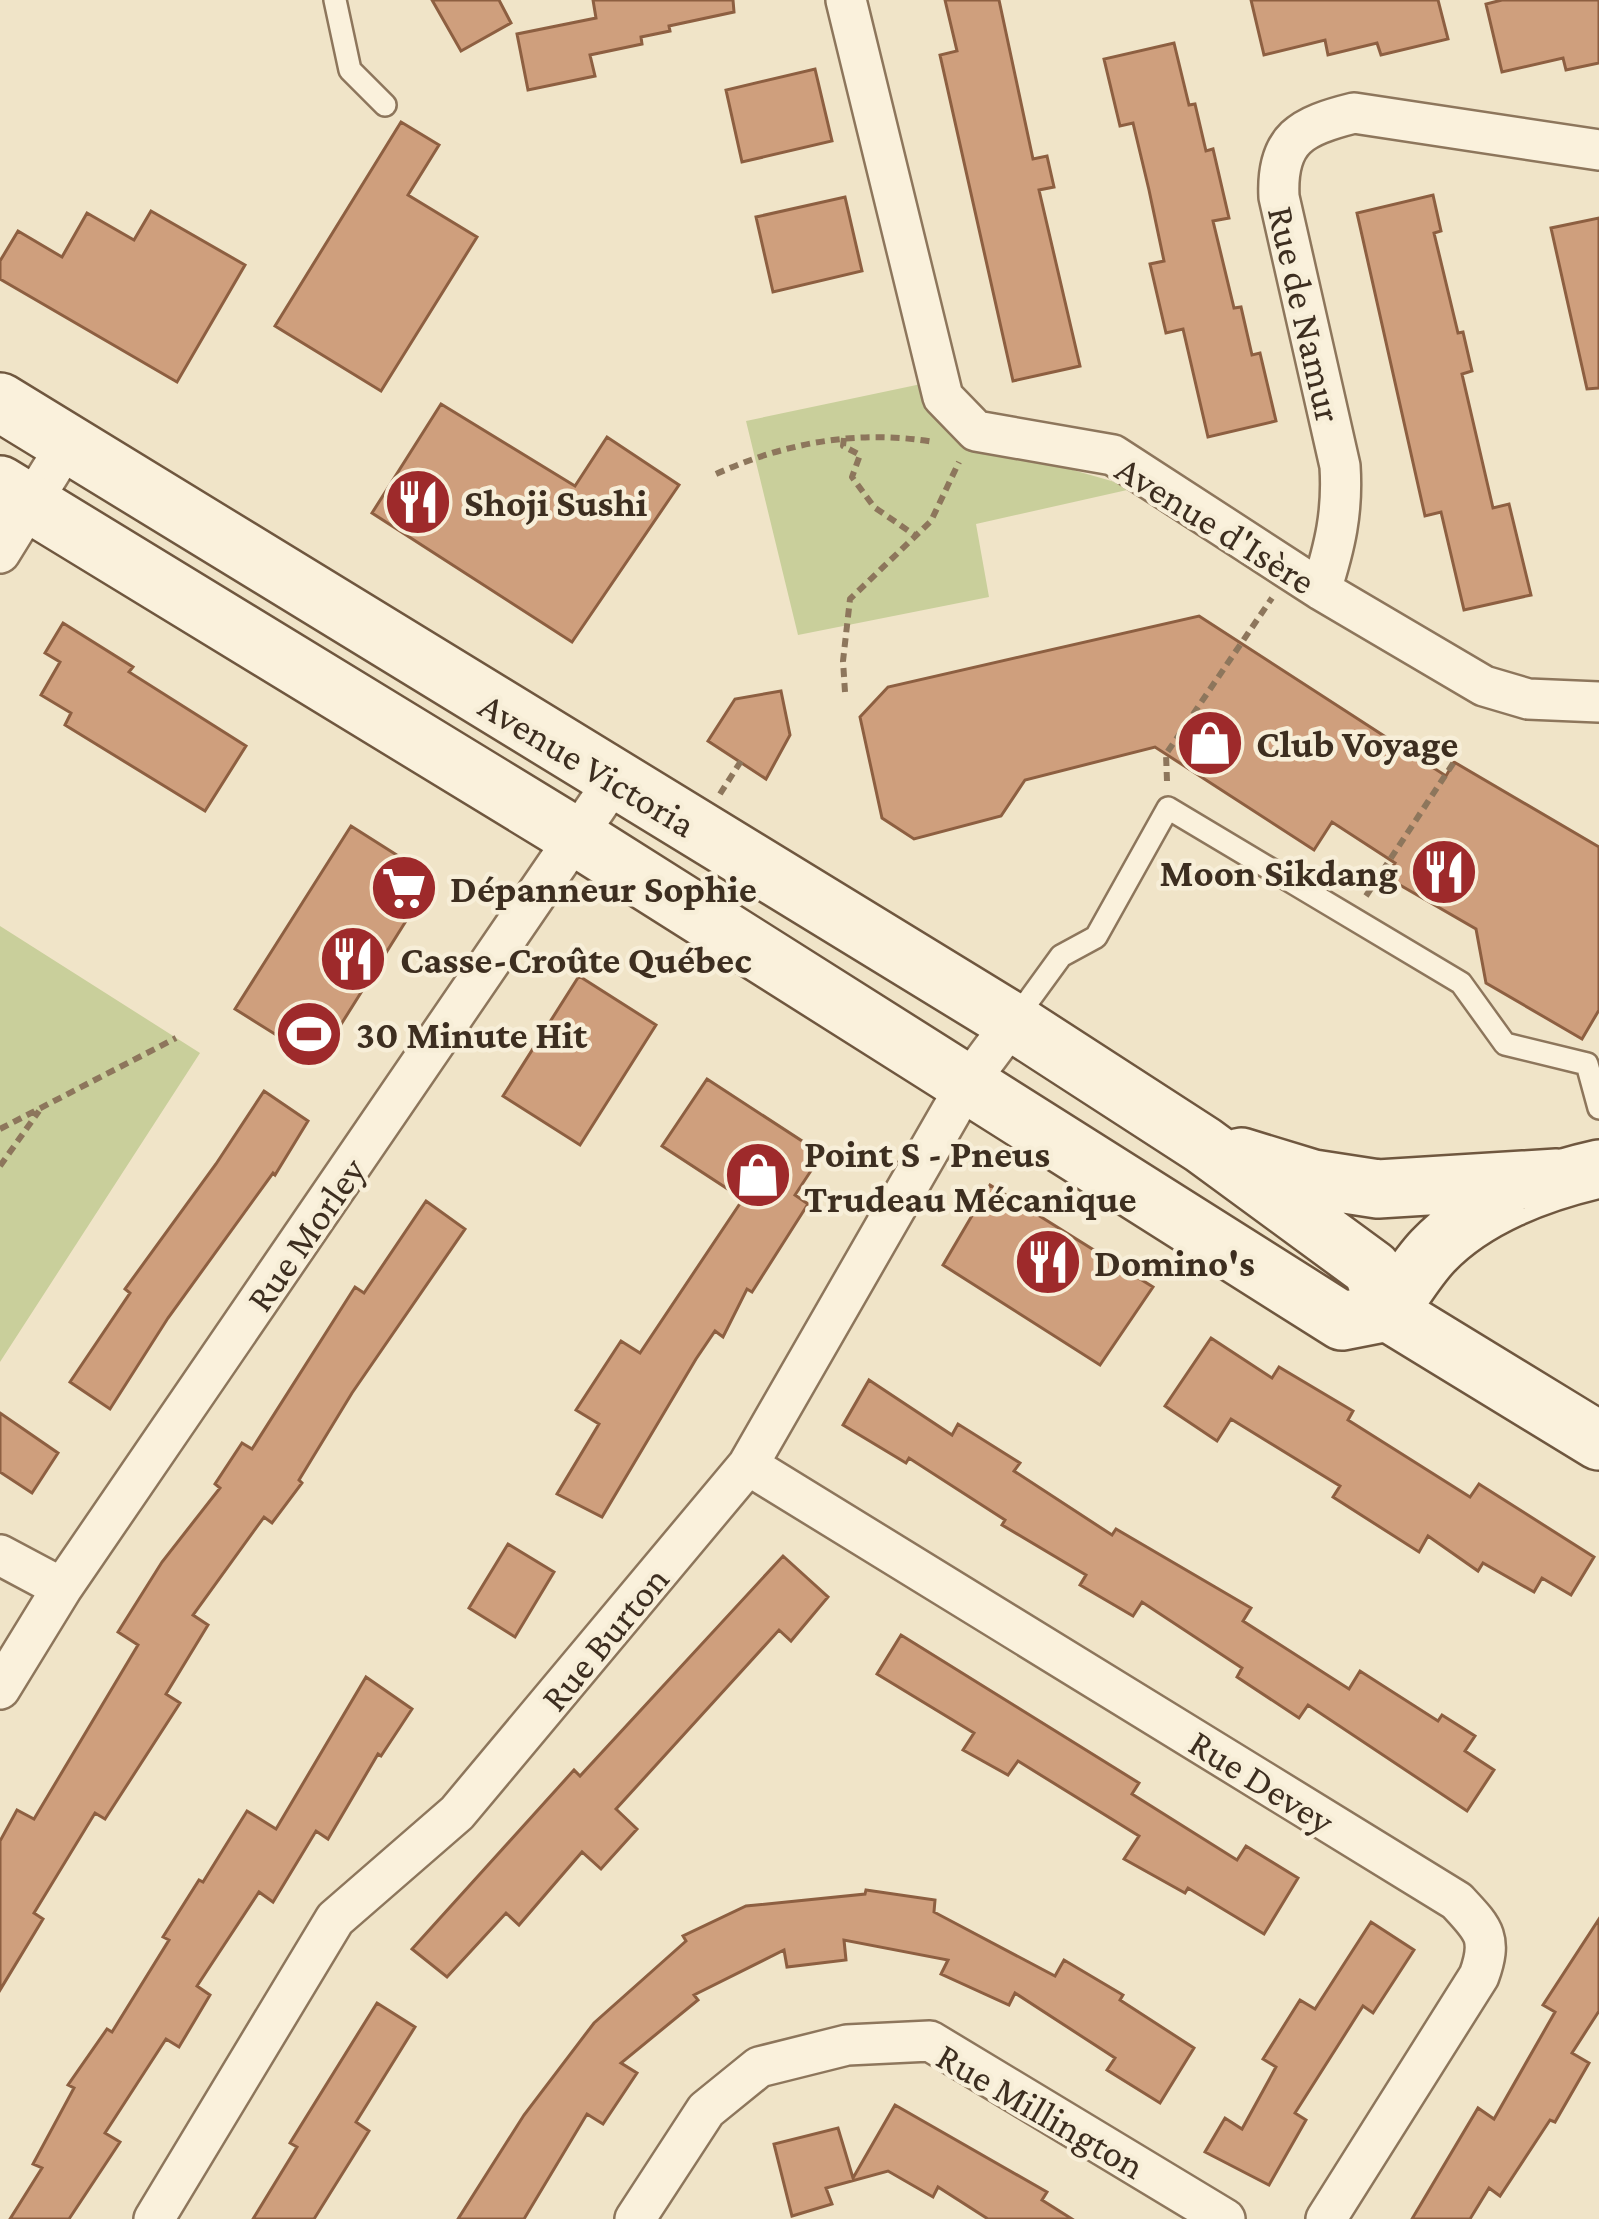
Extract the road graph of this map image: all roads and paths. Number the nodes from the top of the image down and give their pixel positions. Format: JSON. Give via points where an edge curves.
{"nodes":[{"id":1,"x":335,"y":0,"type":"edge"},
{"id":2,"x":846,"y":0,"type":"edge"},
{"id":3,"x":385,"y":105,"type":"dead end"},
{"id":4,"x":1599,"y":151,"type":"edge"},
{"id":5,"x":0,"y":402,"type":"edge"},
{"id":6,"x":844,"y":438,"type":"junction"},
{"id":7,"x":971,"y":439,"type":"junction"},
{"id":8,"x":68,"y":443,"type":"junction"},
{"id":9,"x":716,"y":474,"type":"dead end"},
{"id":10,"x":16,"y":494,"type":"edge"},
{"id":11,"x":916,"y":536,"type":"junction"},
{"id":12,"x":0,"y":553,"type":"edge"},
{"id":13,"x":1305,"y":580,"type":"junction"},
{"id":14,"x":845,"y":692,"type":"dead end"},
{"id":15,"x":1599,"y":702,"type":"edge"},
{"id":16,"x":1456,"y":759,"type":"dead end"},
{"id":17,"x":614,"y":781,"type":"junction"},
{"id":18,"x":1168,"y":808,"type":"junction"},
{"id":19,"x":578,"y":838,"type":"junction"},
{"id":20,"x":1352,"y":918,"type":"junction"},
{"id":21,"x":1012,"y":1022,"type":"junction"},
{"id":22,"x":176,"y":1038,"type":"dead end"},
{"id":23,"x":967,"y":1084,"type":"junction"},
{"id":24,"x":40,"y":1108,"type":"junction"},
{"id":25,"x":1599,"y":1108,"type":"edge"},
{"id":26,"x":0,"y":1130,"type":"edge"},
{"id":27,"x":1203,"y":1145,"type":"junction"},
{"id":28,"x":0,"y":1166,"type":"edge"},
{"id":29,"x":1578,"y":1174,"type":"edge"},
{"id":30,"x":1388,"y":1312,"type":"junction"},
{"id":31,"x":1599,"y":1441,"type":"edge"},
{"id":32,"x":748,"y":1465,"type":"junction"},
{"id":33,"x":0,"y":1555,"type":"edge"},
{"id":34,"x":62,"y":1588,"type":"junction"},
{"id":35,"x":0,"y":1689,"type":"edge"},
{"id":36,"x":154,"y":2219,"type":"edge"},
{"id":37,"x":634,"y":2219,"type":"edge"},
{"id":38,"x":1225,"y":2219,"type":"edge"},
{"id":39,"x":1326,"y":2219,"type":"edge"}],
"edges":[{"from":1,"to":3,"type":"lane","via":[[350,70]]},
{"from":2,"to":7,"type":"street","via":[[943,397]]},
{"from":4,"to":13,"type":"street","name":"Rue de Namur","via":[[1354,113],[1315,123],[1288,143],[1277,170],[1279,197],[1340,466],[1342,506],[1338,537]]},
{"from":5,"to":8,"type":"main road","name":"Avenue Victoria"},
{"from":6,"to":7,"type":"path"},
{"from":6,"to":9,"type":"path","via":[[765,452]]},
{"from":6,"to":11,"type":"path","via":[[842,446],[860,455],[852,477],[874,507]]},
{"from":7,"to":11,"type":"path"},
{"from":7,"to":13,"type":"street","name":"Avenue d'Isère","via":[[1112,455]]},
{"from":8,"to":10,"type":"street"},
{"from":8,"to":17,"type":"main road","name":"Avenue Victoria"},
{"from":10,"to":12,"type":"street"},
{"from":10,"to":19,"type":"main road","name":"Avenue Victoria"},
{"from":11,"to":14,"type":"path","via":[[850,599]]},
{"from":13,"to":15,"type":"street","name":"Avenue d'Isère","via":[[1484,686],[1528,699]]},
{"from":13,"to":18,"type":"path","via":[[1166,754]]},
{"from":16,"to":20,"type":"path"},
{"from":17,"to":19,"type":"street","name":"Rue Morley"},
{"from":17,"to":21,"type":"main road","name":"Avenue Victoria"},
{"from":18,"to":20,"type":"lane"},
{"from":18,"to":21,"type":"lane","via":[[1096,937],[1061,956]]},
{"from":19,"to":23,"type":"main road","name":"Avenue Victoria"},
{"from":19,"to":34,"type":"street","name":"Rue Morley"},
{"from":20,"to":25,"type":"lane","via":[[1461,983],[1505,1044],[1587,1064]]},
{"from":21,"to":23,"type":"street","name":"Rue Burton"},
{"from":21,"to":27,"type":"main road","name":"Avenue Victoria"},
{"from":22,"to":24,"type":"path"},
{"from":23,"to":30,"type":"main road","name":"Avenue Victoria","via":[[1342,1321]]},
{"from":23,"to":32,"type":"street","name":"Rue Burton"},
{"from":24,"to":26,"type":"path"},
{"from":24,"to":28,"type":"path"},
{"from":27,"to":29,"type":"main road","via":[[1313,1179],[1378,1189]]},
{"from":27,"to":30,"type":"main road","name":"Avenue Victoria","via":[[1372,1269]]},
{"from":29,"to":30,"type":"main road","via":[[1482,1213],[1433,1250]]},
{"from":30,"to":31,"type":"main road"},
{"from":32,"to":36,"type":"street","name":"Rue Burton","via":[[457,1813],[335,1919]]},
{"from":32,"to":39,"type":"street","name":"Rue Devey","via":[[1457,1901],[1484,1930],[1479,1976]]},
{"from":33,"to":34,"type":"street"},
{"from":34,"to":35,"type":"street","name":"Rue Morley"},
{"from":37,"to":38,"type":"street","name":"Rue Millington","via":[[706,2110],[759,2067],[847,2045],[930,2041]]}]}
